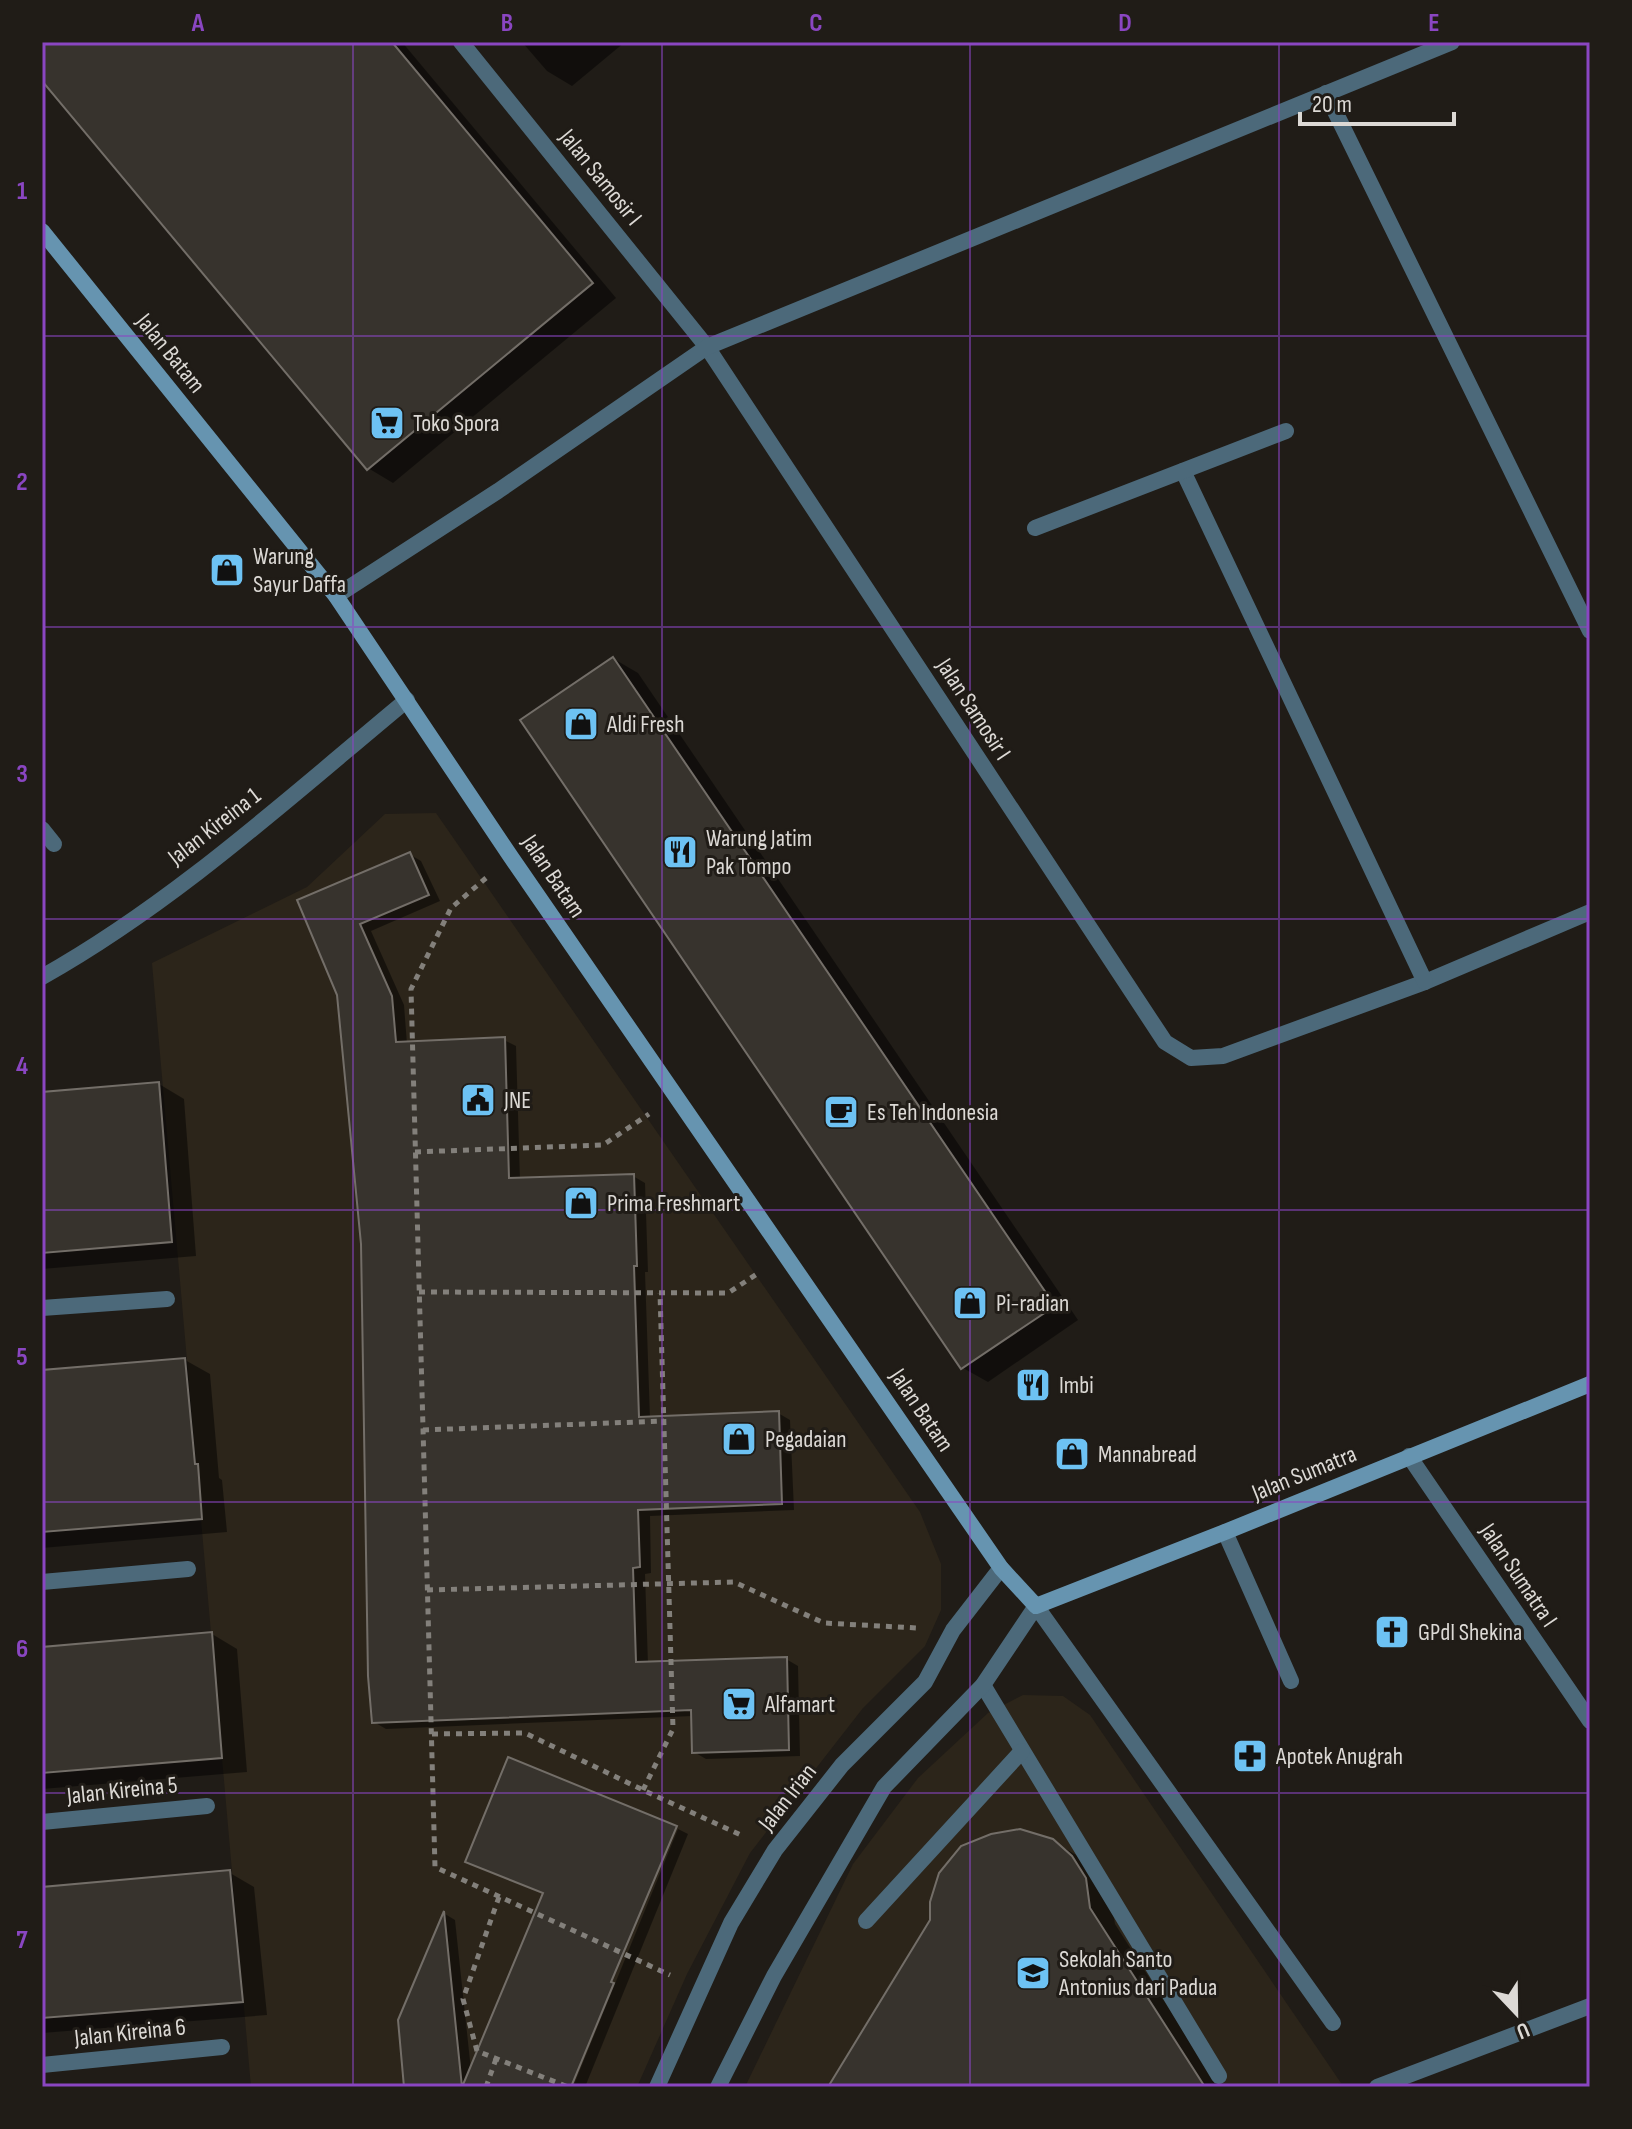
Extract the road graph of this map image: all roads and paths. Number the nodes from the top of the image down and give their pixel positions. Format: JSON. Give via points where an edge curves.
{"nodes":[{"id":1,"x":461,"y":42,"type":"edge"},
{"id":2,"x":1452,"y":42,"type":"edge"},
{"id":3,"x":1326,"y":93,"type":"junction"},
{"id":4,"x":42,"y":231,"type":"edge"},
{"id":5,"x":707,"y":347,"type":"junction"},
{"id":6,"x":1286,"y":431,"type":"dead end"},
{"id":7,"x":1183,"y":471,"type":"junction"},
{"id":8,"x":1035,"y":528,"type":"dead end"},
{"id":9,"x":336,"y":596,"type":"junction"},
{"id":10,"x":1590,"y":631,"type":"edge"},
{"id":11,"x":407,"y":700,"type":"junction"},
{"id":12,"x":42,"y":829,"type":"edge"},
{"id":13,"x":54,"y":844,"type":"dead end"},
{"id":14,"x":511,"y":857,"type":"junction"},
{"id":15,"x":1590,"y":912,"type":"edge"},
{"id":16,"x":42,"y":977,"type":"edge"},
{"id":17,"x":1425,"y":982,"type":"junction"},
{"id":18,"x":677,"y":1096,"type":"junction"},
{"id":19,"x":415,"y":1152,"type":"junction"},
{"id":20,"x":786,"y":1255,"type":"junction"},
{"id":21,"x":419,"y":1292,"type":"junction"},
{"id":22,"x":660,"y":1293,"type":"junction"},
{"id":23,"x":167,"y":1299,"type":"dead end"},
{"id":24,"x":42,"y":1308,"type":"edge"},
{"id":25,"x":1590,"y":1384,"type":"edge"},
{"id":26,"x":664,"y":1421,"type":"junction"},
{"id":27,"x":423,"y":1430,"type":"junction"},
{"id":28,"x":1409,"y":1456,"type":"junction"},
{"id":29,"x":1225,"y":1532,"type":"junction"},
{"id":30,"x":1001,"y":1568,"type":"junction"},
{"id":31,"x":188,"y":1569,"type":"dead end"},
{"id":32,"x":42,"y":1582,"type":"edge"},
{"id":33,"x":668,"y":1584,"type":"junction"},
{"id":34,"x":427,"y":1590,"type":"junction"},
{"id":35,"x":1036,"y":1606,"type":"junction"},
{"id":36,"x":953,"y":1630,"type":"junction"},
{"id":37,"x":1291,"y":1681,"type":"dead end"},
{"id":38,"x":983,"y":1685,"type":"junction"},
{"id":39,"x":1590,"y":1721,"type":"edge"},
{"id":40,"x":432,"y":1734,"type":"junction"},
{"id":41,"x":1022,"y":1751,"type":"junction"},
{"id":42,"x":643,"y":1790,"type":"junction"},
{"id":43,"x":207,"y":1806,"type":"dead end"},
{"id":44,"x":42,"y":1822,"type":"edge"},
{"id":45,"x":775,"y":1850,"type":"junction"},
{"id":46,"x":499,"y":1897,"type":"junction"},
{"id":47,"x":866,"y":1921,"type":"dead end"},
{"id":48,"x":700,"y":1988,"type":"junction"},
{"id":49,"x":1590,"y":2006,"type":"edge"},
{"id":50,"x":1333,"y":2023,"type":"dead end"},
{"id":51,"x":222,"y":2047,"type":"dead end"},
{"id":52,"x":496,"y":2059,"type":"junction"},
{"id":53,"x":42,"y":2065,"type":"edge"},
{"id":54,"x":1219,"y":2076,"type":"dead end"},
{"id":55,"x":486,"y":2087,"type":"edge"},
{"id":56,"x":568,"y":2087,"type":"edge"},
{"id":57,"x":657,"y":2087,"type":"edge"},
{"id":58,"x":718,"y":2087,"type":"edge"},
{"id":59,"x":1377,"y":2087,"type":"edge"}],
"edges":[{"from":1,"to":5,"type":"street","name":"Jalan Samosir I"},
{"from":2,"to":3,"type":"street"},
{"from":3,"to":5,"type":"street"},
{"from":3,"to":10,"type":"street"},
{"from":4,"to":9,"type":"street","name":"Jalan Batam"},
{"from":5,"to":9,"type":"street"},
{"from":5,"to":17,"type":"street","name":"Jalan Samosir I","via":[[1165,1042],[1191,1058],[1223,1056]]},
{"from":6,"to":7,"type":"street"},
{"from":7,"to":8,"type":"street"},
{"from":7,"to":17,"type":"street"},
{"from":9,"to":11,"type":"street","name":"Jalan Batam"},
{"from":11,"to":14,"type":"street","name":"Jalan Batam"},
{"from":11,"to":16,"type":"street","name":"Jalan Kireina 1","via":[[238,840],[95,947]]},
{"from":12,"to":13,"type":"street"},
{"from":14,"to":18,"type":"street","name":"Jalan Batam"},
{"from":14,"to":19,"type":"path","via":[[451,908],[411,989]]},
{"from":15,"to":17,"type":"street","name":"Jalan Samosir I"},
{"from":18,"to":19,"type":"path","via":[[603,1145]]},
{"from":18,"to":20,"type":"street","name":"Jalan Batam"},
{"from":19,"to":21,"type":"path"},
{"from":20,"to":22,"type":"path","via":[[728,1293]]},
{"from":20,"to":30,"type":"street","name":"Jalan Batam"},
{"from":21,"to":22,"type":"path"},
{"from":21,"to":27,"type":"path"},
{"from":22,"to":26,"type":"path"},
{"from":23,"to":24,"type":"street"},
{"from":25,"to":28,"type":"street","name":"Jalan Sumatra"},
{"from":26,"to":27,"type":"path"},
{"from":26,"to":33,"type":"path"},
{"from":27,"to":34,"type":"path"},
{"from":28,"to":29,"type":"street","name":"Jalan Sumatra"},
{"from":28,"to":39,"type":"street","name":"Jalan Sumatra I"},
{"from":29,"to":35,"type":"street","name":"Jalan Sumatra"},
{"from":29,"to":37,"type":"street"},
{"from":30,"to":35,"type":"street","name":"Jalan Batam"},
{"from":30,"to":36,"type":"street","name":"Jalan Irian"},
{"from":31,"to":32,"type":"street"},
{"from":33,"to":34,"type":"path"},
{"from":33,"to":36,"type":"path","via":[[734,1582],[824,1623]]},
{"from":33,"to":42,"type":"path","via":[[673,1729]]},
{"from":34,"to":40,"type":"path"},
{"from":35,"to":38,"type":"street"},
{"from":35,"to":50,"type":"street"},
{"from":36,"to":45,"type":"street","name":"Jalan Irian","via":[[925,1682],[842,1765]]},
{"from":38,"to":41,"type":"street"},
{"from":38,"to":58,"type":"street","via":[[884,1787],[774,1976]]},
{"from":40,"to":42,"type":"path","via":[[525,1733]]},
{"from":40,"to":46,"type":"path","via":[[435,1867]]},
{"from":41,"to":47,"type":"street"},
{"from":41,"to":54,"type":"street"},
{"from":42,"to":45,"type":"path"},
{"from":43,"to":44,"type":"street","name":"Jalan Kireina 5"},
{"from":45,"to":48,"type":"street","name":"Jalan Irian"},
{"from":46,"to":48,"type":"path"},
{"from":46,"to":52,"type":"path","via":[[463,1999],[477,2051]]},
{"from":48,"to":57,"type":"street","name":"Jalan Irian"},
{"from":49,"to":59,"type":"street"},
{"from":51,"to":53,"type":"street","name":"Jalan Kireina 6"},
{"from":52,"to":55,"type":"path"},
{"from":52,"to":56,"type":"path"}]}
